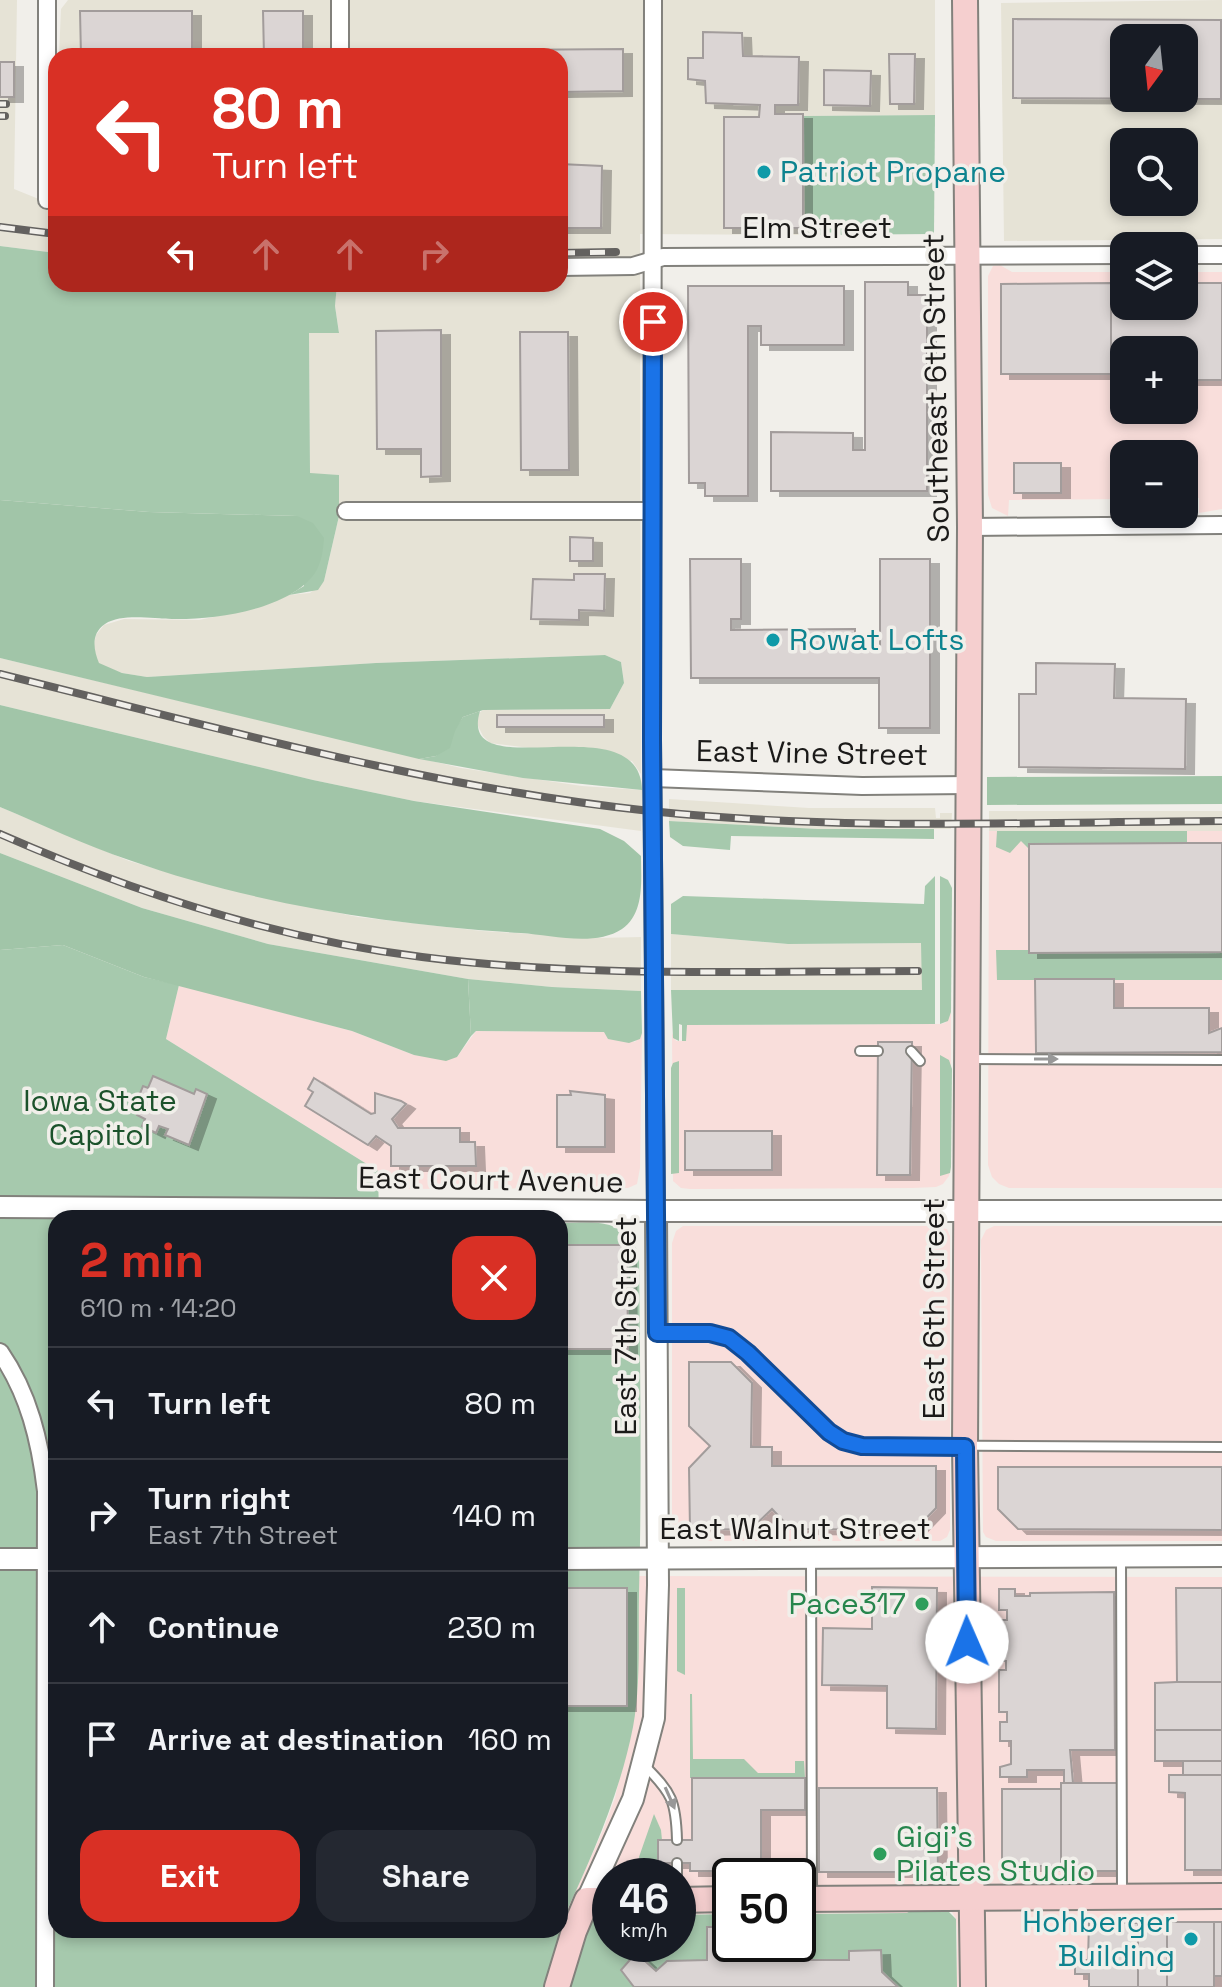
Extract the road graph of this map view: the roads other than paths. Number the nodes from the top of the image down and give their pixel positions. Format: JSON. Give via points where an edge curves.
{"nodes":[{"id":1,"x":47,"y":0,"type":"edge"},
{"id":2,"x":340,"y":0,"type":"edge"},
{"id":3,"x":653,"y":0,"type":"edge"},
{"id":4,"x":965,"y":0,"type":"edge"},
{"id":5,"x":340,"y":48,"type":"edge"},
{"id":6,"x":47,"y":200,"type":"dead end"},
{"id":7,"x":967,"y":255,"type":"junction"},
{"id":8,"x":1110,"y":255,"type":"edge"},
{"id":9,"x":1198,"y":255,"type":"edge"},
{"id":10,"x":1222,"y":255,"type":"edge"},
{"id":11,"x":653,"y":261,"type":"junction"},
{"id":12,"x":568,"y":267,"type":"edge"},
{"id":13,"x":346,"y":511,"type":"dead end"},
{"id":14,"x":652,"y":511,"type":"junction"},
{"id":15,"x":1222,"y":525,"type":"edge"},
{"id":16,"x":970,"y":527,"type":"junction"},
{"id":17,"x":653,"y":778,"type":"junction"},
{"id":18,"x":970,"y":780,"type":"junction"},
{"id":19,"x":965,"y":1045,"type":"junction"},
{"id":20,"x":860,"y":1051,"type":"dead end"},
{"id":21,"x":878,"y":1051,"type":"dead end"},
{"id":22,"x":911,"y":1051,"type":"dead end"},
{"id":23,"x":1222,"y":1060,"type":"edge"},
{"id":24,"x":920,"y":1061,"type":"dead end"},
{"id":25,"x":0,"y":1207,"type":"edge"},
{"id":26,"x":492,"y":1210,"type":"edge"},
{"id":27,"x":568,"y":1210,"type":"edge"},
{"id":28,"x":656,"y":1211,"type":"junction"},
{"id":29,"x":966,"y":1211,"type":"junction"},
{"id":30,"x":1222,"y":1211,"type":"edge"},
{"id":31,"x":657,"y":1333,"type":"junction"},
{"id":32,"x":0,"y":1352,"type":"edge"},
{"id":33,"x":965,"y":1447,"type":"junction"},
{"id":34,"x":1222,"y":1447,"type":"edge"},
{"id":35,"x":48,"y":1525,"type":"edge"},
{"id":36,"x":1222,"y":1556,"type":"edge"},
{"id":37,"x":1121,"y":1557,"type":"junction"},
{"id":38,"x":0,"y":1559,"type":"edge"},
{"id":39,"x":48,"y":1559,"type":"edge"},
{"id":40,"x":568,"y":1559,"type":"edge"},
{"id":41,"x":657,"y":1559,"type":"junction"},
{"id":42,"x":811,"y":1559,"type":"junction"},
{"id":43,"x":966,"y":1559,"type":"junction"},
{"id":44,"x":48,"y":1730,"type":"edge"},
{"id":45,"x":644,"y":1765,"type":"junction"},
{"id":46,"x":677,"y":1840,"type":"dead end"},
{"id":47,"x":612,"y":1858,"type":"edge"},
{"id":48,"x":806,"y":1858,"type":"edge"},
{"id":49,"x":1222,"y":1896,"type":"edge"},
{"id":50,"x":971,"y":1897,"type":"junction"},
{"id":51,"x":1122,"y":1897,"type":"junction"},
{"id":52,"x":816,"y":1899,"type":"edge"},
{"id":53,"x":592,"y":1906,"type":"edge"},
{"id":54,"x":45,"y":1987,"type":"edge"},
{"id":55,"x":557,"y":1987,"type":"edge"},
{"id":56,"x":973,"y":1987,"type":"edge"}],
"edges":[{"from":1,"to":6,"type":"street"},
{"from":2,"to":5,"type":"street"},
{"from":3,"to":11,"type":"street","name":"East 7th Street"},
{"from":4,"to":7,"type":"main road","name":"Southeast 6th Street"},
{"from":7,"to":8,"type":"street","name":"Elm Street"},
{"from":7,"to":11,"type":"street","name":"Elm Street"},
{"from":7,"to":16,"type":"main road","name":"Southeast 6th Street"},
{"from":9,"to":10,"type":"street"},
{"from":11,"to":12,"type":"street","name":"Elm Street"},
{"from":11,"to":14,"type":"street","name":"East 7th Street"},
{"from":13,"to":14,"type":"street"},
{"from":14,"to":17,"type":"street","name":"East 7th Street"},
{"from":15,"to":16,"type":"street"},
{"from":16,"to":18,"type":"main road","name":"Southeast 6th Street"},
{"from":17,"to":18,"type":"street","name":"East Vine Street","via":[[862,786]]},
{"from":17,"to":28,"type":"street","name":"East 7th Street"},
{"from":18,"to":19,"type":"main road","name":"East 6th Street"},
{"from":19,"to":23,"type":"lane","one_way":true},
{"from":19,"to":29,"type":"main road","name":"East 6th Street"},
{"from":20,"to":21,"type":"lane"},
{"from":22,"to":24,"type":"lane"},
{"from":25,"to":26,"type":"street","name":"East Court Avenue"},
{"from":27,"to":28,"type":"street","name":"East Court Avenue"},
{"from":28,"to":29,"type":"street","name":"East Court Avenue"},
{"from":28,"to":31,"type":"street","name":"East 7th Street"},
{"from":29,"to":30,"type":"street","name":"East Court Avenue"},
{"from":29,"to":33,"type":"main road","name":"East 6th Street"},
{"from":31,"to":33,"type":"lane","via":[[729,1338],[829,1432],[848,1443]]},
{"from":31,"to":41,"type":"street","name":"East 7th Street"},
{"from":32,"to":35,"type":"street","via":[[23,1391],[42,1457]]},
{"from":33,"to":34,"type":"lane"},
{"from":33,"to":43,"type":"main road","name":"East 6th Street"},
{"from":36,"to":37,"type":"street","name":"East Walnut Street"},
{"from":37,"to":43,"type":"street","name":"East Walnut Street"},
{"from":37,"to":51,"type":"lane"},
{"from":38,"to":39,"type":"street"},
{"from":40,"to":41,"type":"street","name":"East Walnut Street"},
{"from":41,"to":42,"type":"street","name":"East Walnut Street"},
{"from":41,"to":45,"type":"street","name":"East 7th Street","via":[[657,1685]]},
{"from":42,"to":43,"type":"street","name":"East Walnut Street"},
{"from":42,"to":48,"type":"lane"},
{"from":43,"to":50,"type":"main road","name":"East 6th Street"},
{"from":44,"to":54,"type":"street"},
{"from":45,"to":46,"type":"lane","one_way":true,"via":[[673,1798]]},
{"from":45,"to":47,"type":"street","name":"East 7th Street"},
{"from":49,"to":51,"type":"main road"},
{"from":50,"to":51,"type":"main road"},
{"from":50,"to":52,"type":"main road"},
{"from":50,"to":56,"type":"main road","name":"East 6th Street"},
{"from":53,"to":55,"type":"main road","via":[[577,1920]]}]}
